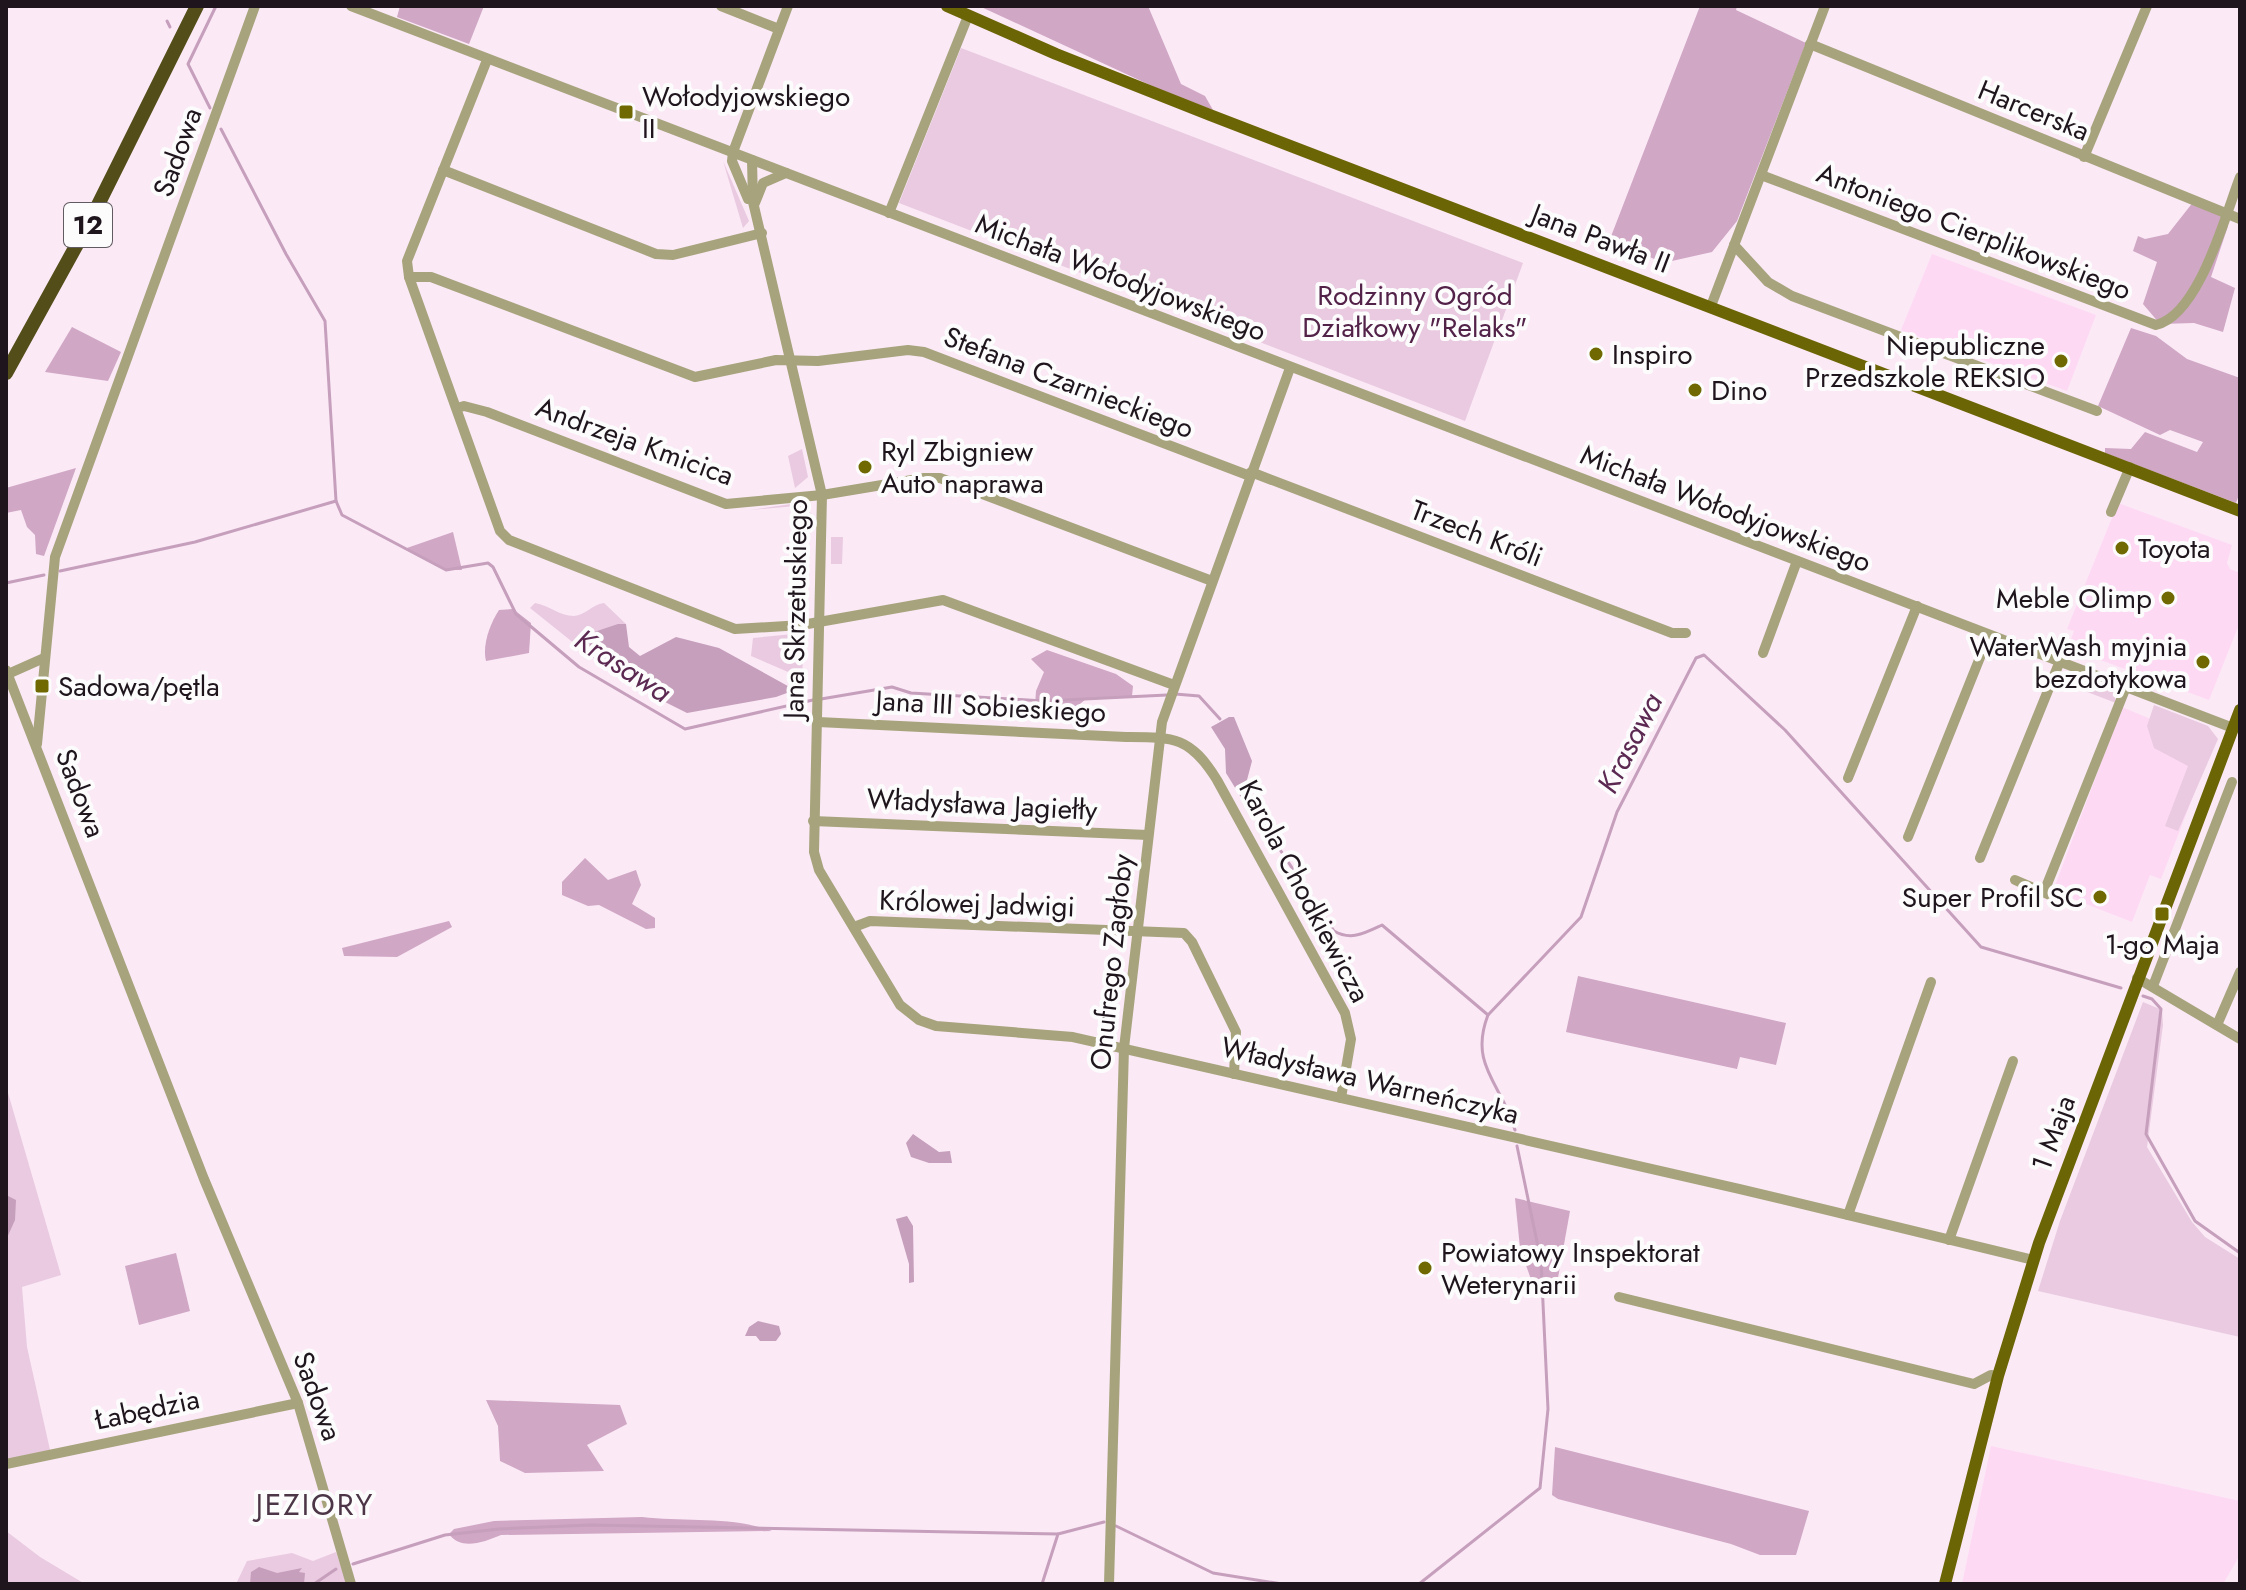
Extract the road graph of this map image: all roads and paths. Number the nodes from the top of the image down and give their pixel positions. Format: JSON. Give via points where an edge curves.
{"nodes":[{"id":1,"x":197,"y":6,"type":"edge"},
{"id":2,"x":255,"y":6,"type":"edge"},
{"id":3,"x":351,"y":6,"type":"edge"},
{"id":4,"x":721,"y":6,"type":"edge"},
{"id":5,"x":788,"y":6,"type":"edge"},
{"id":6,"x":947,"y":6,"type":"edge"},
{"id":7,"x":1825,"y":6,"type":"edge"},
{"id":8,"x":2147,"y":6,"type":"edge"},
{"id":9,"x":968,"y":16,"type":"junction"},
{"id":10,"x":779,"y":29,"type":"junction"},
{"id":11,"x":1810,"y":44,"type":"junction"},
{"id":12,"x":487,"y":60,"type":"junction"},
{"id":13,"x":733,"y":152,"type":"junction"},
{"id":14,"x":2084,"y":157,"type":"junction"},
{"id":15,"x":752,"y":160,"type":"junction"},
{"id":16,"x":443,"y":170,"type":"junction"},
{"id":17,"x":786,"y":173,"type":"junction"},
{"id":18,"x":1761,"y":175,"type":"junction"},
{"id":19,"x":2240,"y":177,"type":"edge"},
{"id":20,"x":756,"y":213,"type":"junction"},
{"id":21,"x":889,"y":213,"type":"junction"},
{"id":22,"x":2225,"y":214,"type":"junction"},
{"id":23,"x":2240,"y":219,"type":"edge"},
{"id":24,"x":762,"y":233,"type":"junction"},
{"id":25,"x":1734,"y":245,"type":"junction"},
{"id":26,"x":409,"y":277,"type":"junction"},
{"id":27,"x":1711,"y":306,"type":"junction"},
{"id":28,"x":791,"y":359,"type":"junction"},
{"id":29,"x":1290,"y":368,"type":"junction"},
{"id":30,"x":6,"y":373,"type":"edge"},
{"id":31,"x":457,"y":408,"type":"junction"},
{"id":32,"x":2097,"y":411,"type":"dead end"},
{"id":33,"x":2130,"y":467,"type":"junction"},
{"id":34,"x":1250,"y":474,"type":"junction"},
{"id":35,"x":822,"y":495,"type":"junction"},
{"id":36,"x":2240,"y":511,"type":"edge"},
{"id":37,"x":2111,"y":512,"type":"dead end"},
{"id":38,"x":1797,"y":561,"type":"junction"},
{"id":39,"x":1212,"y":581,"type":"junction"},
{"id":40,"x":1917,"y":606,"type":"junction"},
{"id":41,"x":822,"y":621,"type":"junction"},
{"id":42,"x":1686,"y":633,"type":"dead end"},
{"id":43,"x":1989,"y":635,"type":"junction"},
{"id":44,"x":1763,"y":653,"type":"dead end"},
{"id":45,"x":44,"y":658,"type":"junction"},
{"id":46,"x":2060,"y":661,"type":"junction"},
{"id":47,"x":7,"y":672,"type":"edge"},
{"id":48,"x":2126,"y":687,"type":"junction"},
{"id":49,"x":1171,"y":691,"type":"junction"},
{"id":50,"x":2240,"y":710,"type":"edge"},
{"id":51,"x":818,"y":722,"type":"junction"},
{"id":52,"x":2233,"y":728,"type":"junction"},
{"id":53,"x":1161,"y":735,"type":"junction"},
{"id":54,"x":36,"y":749,"type":"junction"},
{"id":55,"x":2215,"y":775,"type":"junction"},
{"id":56,"x":1848,"y":778,"type":"dead end"},
{"id":57,"x":2236,"y":783,"type":"edge"},
{"id":58,"x":813,"y":821,"type":"junction"},
{"id":59,"x":1148,"y":835,"type":"junction"},
{"id":60,"x":1908,"y":837,"type":"dead end"},
{"id":61,"x":1980,"y":858,"type":"dead end"},
{"id":62,"x":2015,"y":880,"type":"dead end"},
{"id":63,"x":2044,"y":892,"type":"junction"},
{"id":64,"x":2061,"y":900,"type":"dead end"},
{"id":65,"x":854,"y":927,"type":"junction"},
{"id":66,"x":1137,"y":932,"type":"junction"},
{"id":67,"x":2240,"y":972,"type":"edge"},
{"id":68,"x":2137,"y":978,"type":"junction"},
{"id":69,"x":1931,"y":982,"type":"dead end"},
{"id":70,"x":2153,"y":986,"type":"junction"},
{"id":71,"x":2217,"y":1025,"type":"junction"},
{"id":72,"x":2240,"y":1039,"type":"edge"},
{"id":73,"x":1124,"y":1048,"type":"junction"},
{"id":74,"x":2013,"y":1061,"type":"dead end"},
{"id":75,"x":1234,"y":1074,"type":"junction"},
{"id":76,"x":1341,"y":1098,"type":"junction"},
{"id":77,"x":1848,"y":1215,"type":"junction"},
{"id":78,"x":1949,"y":1240,"type":"junction"},
{"id":79,"x":2033,"y":1260,"type":"junction"},
{"id":80,"x":1619,"y":1297,"type":"dead end"},
{"id":81,"x":1998,"y":1376,"type":"junction"},
{"id":82,"x":298,"y":1403,"type":"junction"},
{"id":83,"x":6,"y":1464,"type":"edge"},
{"id":84,"x":351,"y":1584,"type":"edge"},
{"id":85,"x":1109,"y":1584,"type":"edge"},
{"id":86,"x":1945,"y":1584,"type":"edge"}],
"edges":[{"from":1,"to":30,"type":"highway","number":"12","via":[[91,219]]},
{"from":2,"to":45,"type":"street","name":"Sadowa","via":[[55,557]]},
{"from":3,"to":12,"type":"street","name":"Michała Wołodyjowskiego"},
{"from":4,"to":10,"type":"street"},
{"from":5,"to":10,"type":"street"},
{"from":6,"to":9,"type":"main road","name":"Jana Pawła II"},
{"from":7,"to":11,"type":"street"},
{"from":8,"to":14,"type":"street"},
{"from":9,"to":21,"type":"street"},
{"from":9,"to":27,"type":"main road","name":"Jana Pawła II","via":[[1097,71]]},
{"from":10,"to":13,"type":"street"},
{"from":11,"to":14,"type":"street","name":"Harcerska"},
{"from":11,"to":18,"type":"street"},
{"from":12,"to":13,"type":"street","name":"Michała Wołodyjowskiego"},
{"from":12,"to":16,"type":"street"},
{"from":13,"to":15,"type":"street","name":"Michała Wołodyjowskiego"},
{"from":13,"to":20,"type":"street","name":"Jana Skrzetuskiego","via":[[732,161]]},
{"from":14,"to":22,"type":"street","name":"Harcerska"},
{"from":15,"to":17,"type":"street","name":"Michała Wołodyjowskiego"},
{"from":15,"to":20,"type":"street","name":"Jana Skrzetuskiego"},
{"from":16,"to":24,"type":"street","via":[[656,254],[673,255]]},
{"from":16,"to":26,"type":"street","via":[[408,254]]},
{"from":17,"to":20,"type":"street","via":[[759,188]]},
{"from":17,"to":21,"type":"street","name":"Michała Wołodyjowskiego"},
{"from":18,"to":22,"type":"street","name":"Antoniego Cierplikowskiego","via":[[2156,325],[2171,322],[2189,303]]},
{"from":18,"to":25,"type":"street"},
{"from":19,"to":22,"type":"street"},
{"from":20,"to":24,"type":"street","name":"Jana Skrzetuskiego"},
{"from":21,"to":29,"type":"street","name":"Michała Wołodyjowskiego"},
{"from":22,"to":23,"type":"street","name":"Harcerska"},
{"from":24,"to":28,"type":"street","name":"Jana Skrzetuskiego"},
{"from":25,"to":27,"type":"street"},
{"from":25,"to":32,"type":"street","via":[[1768,282],[1792,296]]},
{"from":26,"to":28,"type":"street","name":"Stefana Czarnieckiego","via":[[431,277],[695,377]]},
{"from":26,"to":31,"type":"street"},
{"from":27,"to":33,"type":"main road","name":"Jana Pawła II"},
{"from":28,"to":34,"type":"street","name":"Stefana Czarnieckiego","via":[[924,352]]},
{"from":28,"to":35,"type":"street","name":"Jana Skrzetuskiego"},
{"from":29,"to":34,"type":"street","name":"Onufrego Zagłoby"},
{"from":29,"to":38,"type":"street","name":"Michała Wołodyjowskiego"},
{"from":31,"to":35,"type":"street","name":"Andrzeja Kmicica","via":[[487,412],[716,502]]},
{"from":31,"to":41,"type":"street","via":[[500,531],[519,546],[735,629]]},
{"from":33,"to":36,"type":"main road","name":"Jana Pawła II"},
{"from":33,"to":37,"type":"street"},
{"from":34,"to":39,"type":"street","name":"Onufrego Zagłoby"},
{"from":34,"to":42,"type":"street","name":"Trzech Króli","via":[[1672,633]]},
{"from":35,"to":39,"type":"street","name":"Andrzeja Kmicica","via":[[940,478]]},
{"from":35,"to":41,"type":"street","name":"Jana Skrzetuskiego"},
{"from":38,"to":40,"type":"street","name":"Michała Wołodyjowskiego"},
{"from":38,"to":44,"type":"street"},
{"from":39,"to":49,"type":"street","name":"Onufrego Zagłoby"},
{"from":40,"to":43,"type":"street","name":"Michała Wołodyjowskiego"},
{"from":40,"to":56,"type":"street"},
{"from":41,"to":49,"type":"street","via":[[943,600]]},
{"from":41,"to":51,"type":"street","name":"Jana Skrzetuskiego"},
{"from":43,"to":46,"type":"street","name":"Michała Wołodyjowskiego"},
{"from":43,"to":60,"type":"street"},
{"from":45,"to":47,"type":"street"},
{"from":45,"to":54,"type":"street","name":"Sadowa"},
{"from":46,"to":48,"type":"street","name":"Michała Wołodyjowskiego"},
{"from":46,"to":61,"type":"street"},
{"from":47,"to":54,"type":"street"},
{"from":48,"to":52,"type":"street","name":"Michała Wołodyjowskiego"},
{"from":48,"to":63,"type":"street"},
{"from":49,"to":53,"type":"street","name":"Onufrego Zagłoby"},
{"from":50,"to":52,"type":"main road","name":"1 Maja"},
{"from":51,"to":53,"type":"street","name":"Jana III Sobieskiego"},
{"from":51,"to":58,"type":"street","name":"Jana Skrzetuskiego"},
{"from":52,"to":55,"type":"main road","name":"1 Maja"},
{"from":53,"to":59,"type":"street","name":"Onufrego Zagłoby"},
{"from":53,"to":76,"type":"street","name":"Karola Chodkiewicza","via":[[1197,753],[1212,771],[1345,1013],[1351,1039]]},
{"from":54,"to":82,"type":"street","name":"Sadowa"},
{"from":55,"to":57,"type":"street"},
{"from":55,"to":68,"type":"main road","name":"1 Maja"},
{"from":57,"to":70,"type":"street"},
{"from":58,"to":59,"type":"street","name":"Władysława Jagiełły"},
{"from":58,"to":65,"type":"street","name":"Władysława Warneńczyka","via":[[819,870]]},
{"from":59,"to":66,"type":"street","name":"Onufrego Zagłoby"},
{"from":62,"to":63,"type":"street"},
{"from":63,"to":64,"type":"street"},
{"from":65,"to":66,"type":"street","name":"Królowej Jadwigi","via":[[870,921]]},
{"from":65,"to":73,"type":"street","name":"Władysława Warneńczyka","via":[[887,989],[919,1020],[936,1026],[1051,1033]]},
{"from":66,"to":73,"type":"street","name":"Onufrego Zagłoby"},
{"from":66,"to":75,"type":"street","name":"Królowej Jadwigi","via":[[1188,936],[1236,1032]]},
{"from":67,"to":71,"type":"street"},
{"from":68,"to":70,"type":"street"},
{"from":68,"to":79,"type":"main road","name":"1 Maja"},
{"from":69,"to":77,"type":"street"},
{"from":70,"to":71,"type":"street"},
{"from":71,"to":72,"type":"street"},
{"from":73,"to":75,"type":"street","name":"Władysława Warneńczyka"},
{"from":73,"to":85,"type":"street","name":"Onufrego Zagłoby"},
{"from":74,"to":78,"type":"street"},
{"from":75,"to":76,"type":"street","name":"Władysława Warneńczyka"},
{"from":76,"to":77,"type":"street","name":"Władysława Warneńczyka"},
{"from":77,"to":78,"type":"street","name":"Władysława Warneńczyka"},
{"from":78,"to":79,"type":"street","name":"Władysława Warneńczyka"},
{"from":79,"to":81,"type":"main road","name":"1 Maja"},
{"from":80,"to":81,"type":"street","via":[[1974,1384]]},
{"from":81,"to":86,"type":"main road","name":"1 Maja"},
{"from":82,"to":83,"type":"street","name":"Łabędzia"},
{"from":82,"to":84,"type":"street","name":"Sadowa"}]}
